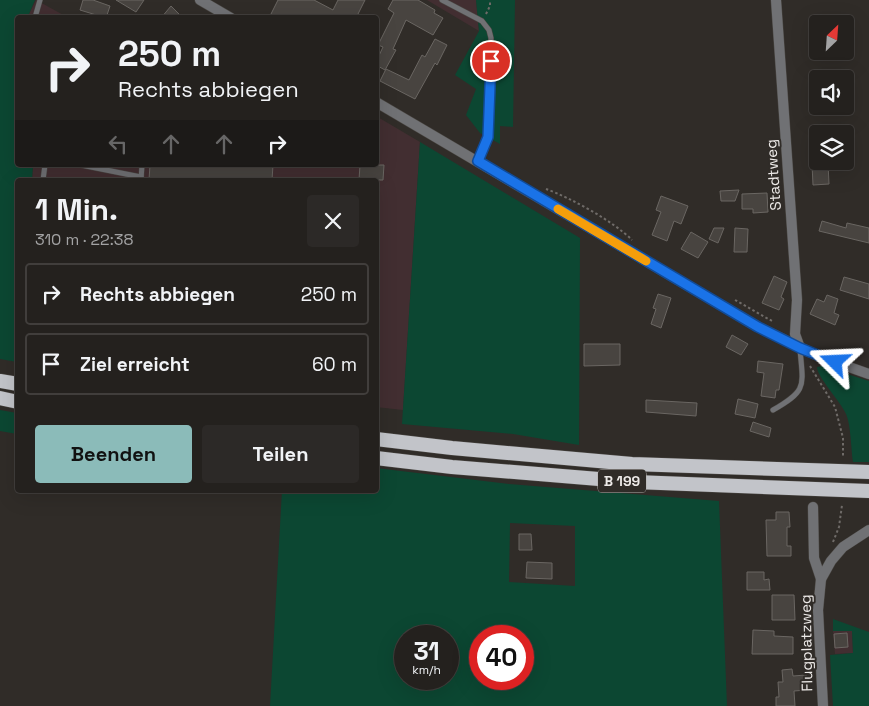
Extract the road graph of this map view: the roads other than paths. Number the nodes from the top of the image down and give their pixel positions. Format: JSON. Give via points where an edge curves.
{"nodes":[{"id":1,"x":40,"y":0,"type":"edge"},
{"id":2,"x":200,"y":0,"type":"edge"},
{"id":3,"x":442,"y":0,"type":"edge"},
{"id":4,"x":776,"y":0,"type":"edge"},
{"id":5,"x":36,"y":15,"type":"edge"},
{"id":6,"x":226,"y":15,"type":"edge"},
{"id":7,"x":379,"y":104,"type":"edge"},
{"id":8,"x":478,"y":161,"type":"junction"},
{"id":9,"x":90,"y":167,"type":"edge"},
{"id":10,"x":141,"y":178,"type":"edge"},
{"id":11,"x":800,"y":348,"type":"junction"},
{"id":12,"x":869,"y":374,"type":"edge"},
{"id":13,"x":0,"y":381,"type":"edge"},
{"id":14,"x":15,"y":384,"type":"edge"},
{"id":15,"x":0,"y":398,"type":"edge"},
{"id":16,"x":15,"y":401,"type":"edge"},
{"id":17,"x":773,"y":410,"type":"dead end"},
{"id":18,"x":379,"y":439,"type":"edge"},
{"id":19,"x":379,"y":458,"type":"edge"},
{"id":20,"x":869,"y":472,"type":"edge"},
{"id":21,"x":869,"y":491,"type":"edge"},
{"id":22,"x":813,"y":507,"type":"dead end"},
{"id":23,"x":869,"y":530,"type":"edge"},
{"id":24,"x":821,"y":578,"type":"junction"},
{"id":25,"x":823,"y":706,"type":"edge"}],
"edges":[{"from":1,"to":5,"type":"lane"},
{"from":2,"to":6,"type":"street"},
{"from":3,"to":8,"type":"lane","via":[[482,21],[491,38],[488,137]]},
{"from":4,"to":11,"type":"street","name":"Stadtweg","via":[[797,300],[796,334]]},
{"from":7,"to":8,"type":"street"},
{"from":8,"to":11,"type":"street","via":[[758,327]]},
{"from":9,"to":10,"type":"lane"},
{"from":11,"to":12,"type":"street"},
{"from":11,"to":17,"type":"lane","via":[[803,384],[800,391],[793,399]]},
{"from":13,"to":14,"type":"highway"},
{"from":15,"to":16,"type":"highway"},
{"from":18,"to":20,"type":"highway","number":"B 199","via":[[632,464]]},
{"from":19,"to":21,"type":"highway","number":"B 199","via":[[636,482]]},
{"from":22,"to":24,"type":"street","name":"Flugplatzweg","via":[[814,558]]},
{"from":23,"to":24,"type":"street","name":"Flugplatzweg","via":[[843,546]]},
{"from":24,"to":25,"type":"street","name":"Flugplatzweg","via":[[818,610]]}]}
